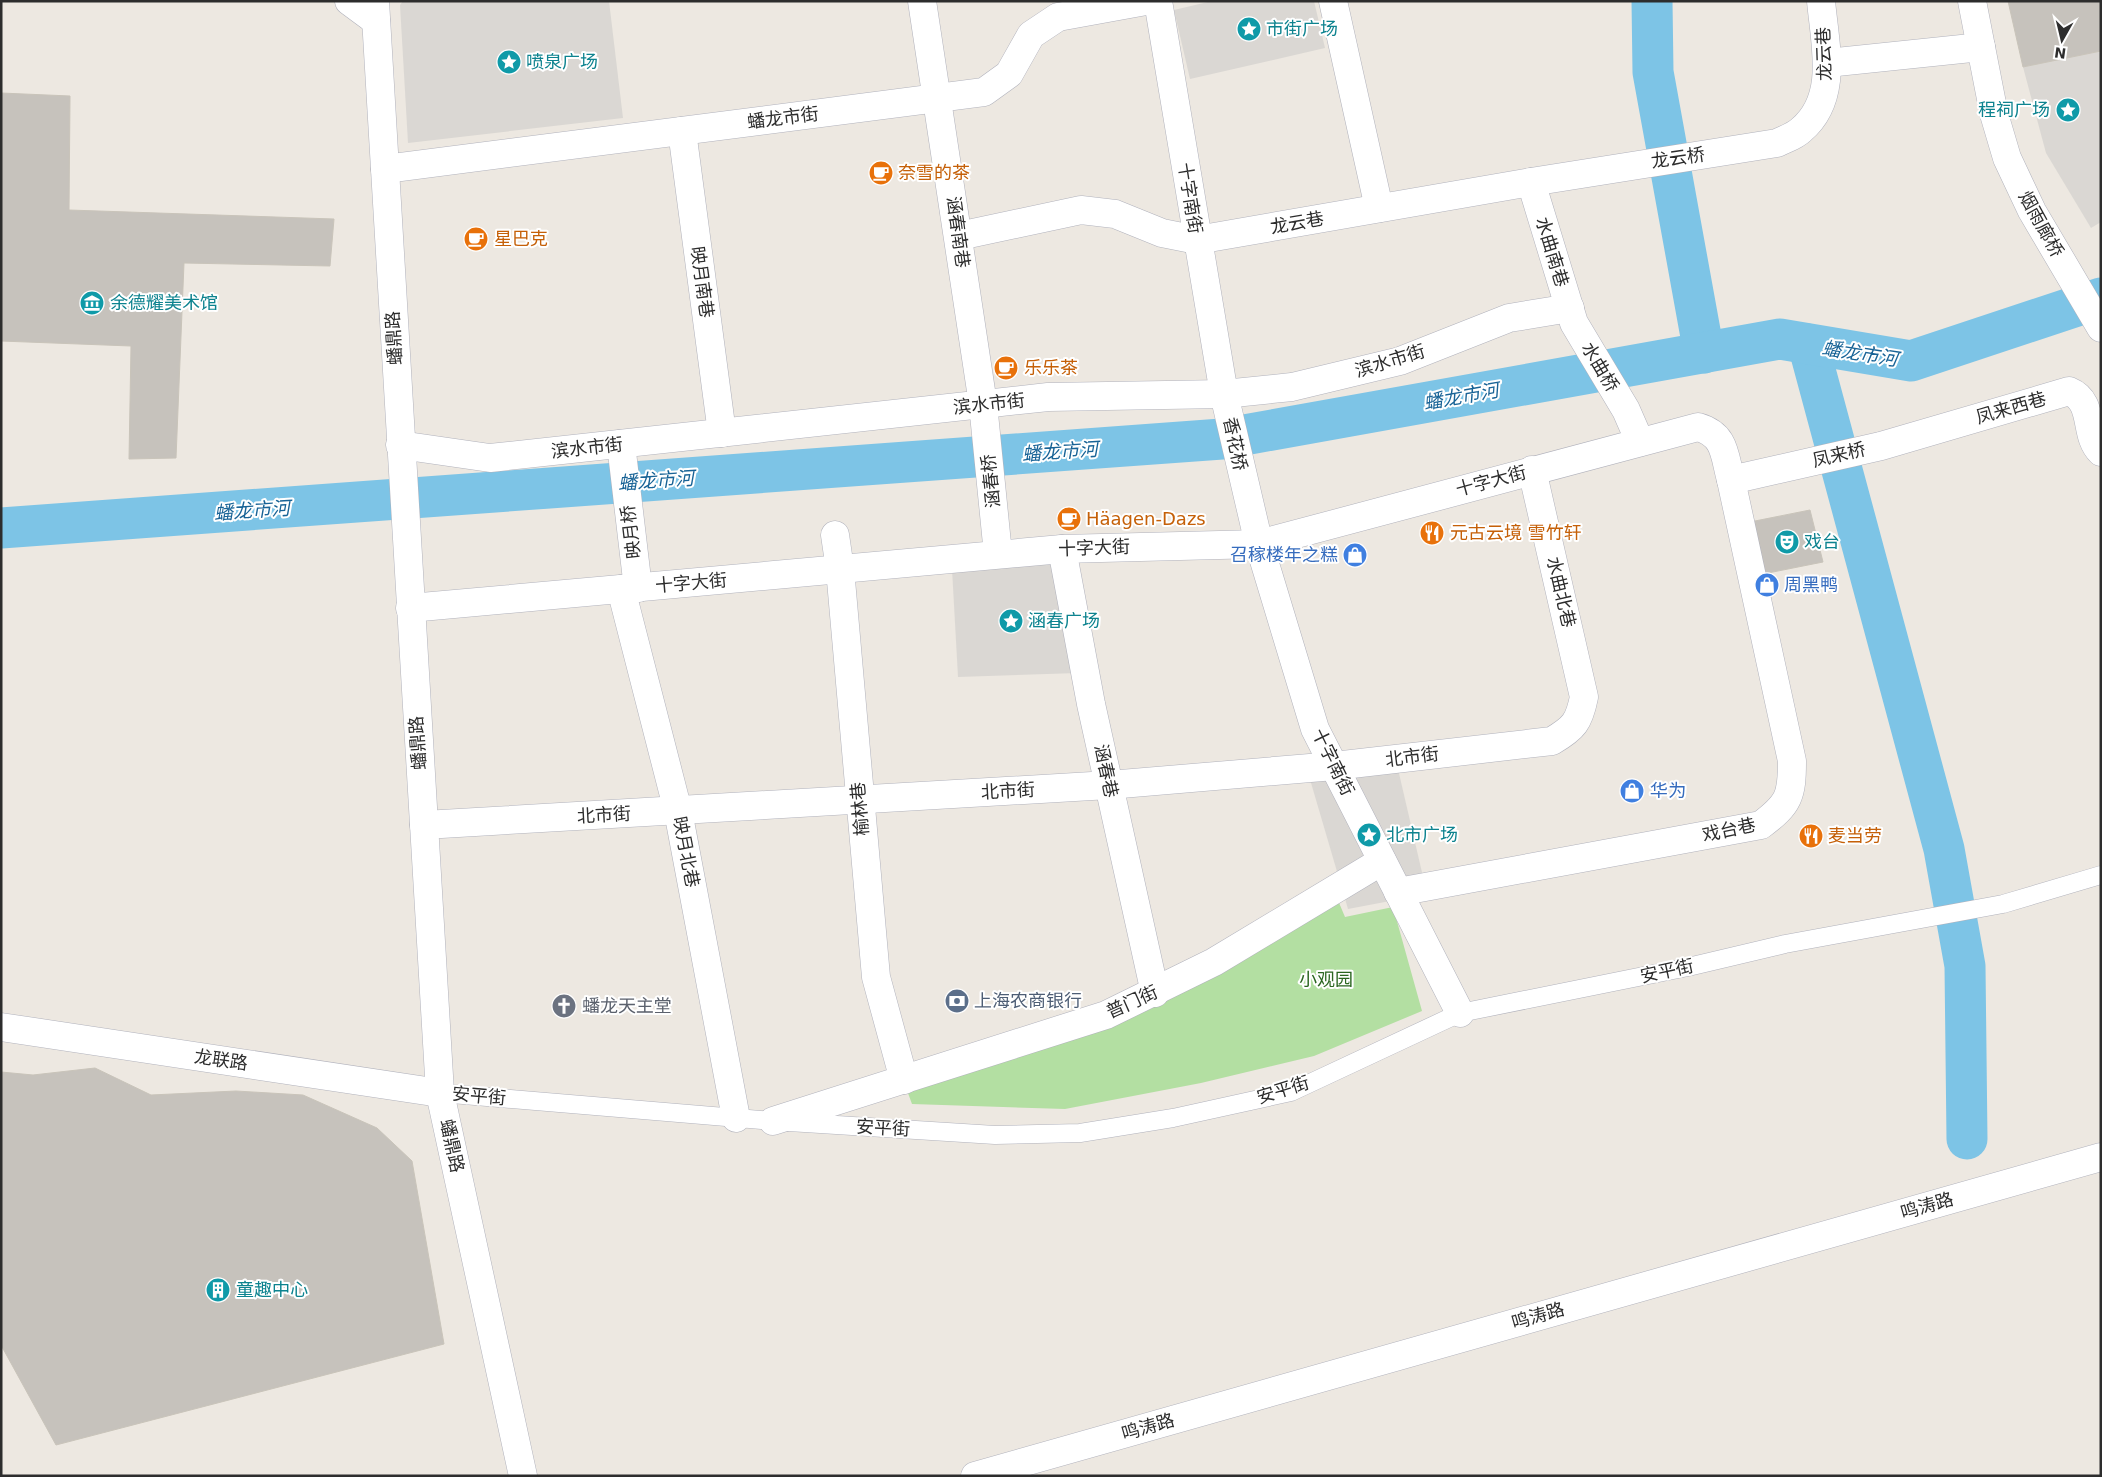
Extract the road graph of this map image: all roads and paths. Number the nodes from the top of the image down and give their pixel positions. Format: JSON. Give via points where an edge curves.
{"nodes":[{"id":1,"x":349,"y":1,"type":"edge"},
{"id":2,"x":922,"y":1,"type":"edge"},
{"id":3,"x":1146,"y":1,"type":"edge"},
{"id":4,"x":1158,"y":1,"type":"edge"},
{"id":5,"x":1333,"y":1,"type":"edge"},
{"id":6,"x":1821,"y":1,"type":"edge"},
{"id":7,"x":1972,"y":1,"type":"edge"},
{"id":8,"x":376,"y":11,"type":"edge"},
{"id":9,"x":1981,"y":47,"type":"junction"},
{"id":10,"x":1827,"y":63,"type":"junction"},
{"id":11,"x":938,"y":98,"type":"junction"},
{"id":12,"x":682,"y":131,"type":"junction"},
{"id":13,"x":1716,"y":153,"type":"joint"},
{"id":14,"x":1639,"y":164,"type":"joint"},
{"id":15,"x":385,"y":169,"type":"junction"},
{"id":16,"x":1531,"y":182,"type":"junction"},
{"id":17,"x":1379,"y":208,"type":"junction"},
{"id":18,"x":958,"y":236,"type":"junction"},
{"id":19,"x":1197,"y":240,"type":"junction"},
{"id":20,"x":1572,"y":316,"type":"junction"},
{"id":21,"x":2101,"y":328,"type":"edge"},
{"id":22,"x":1224,"y":394,"type":"junction"},
{"id":23,"x":983,"y":406,"type":"junction"},
{"id":24,"x":722,"y":433,"type":"junction"},
{"id":25,"x":1640,"y":442,"type":"junction"},
{"id":26,"x":400,"y":445,"type":"junction"},
{"id":27,"x":621,"y":446,"type":"junction"},
{"id":28,"x":1881,"y":446,"type":"joint"},
{"id":29,"x":2101,"y":452,"type":"edge"},
{"id":30,"x":1532,"y":470,"type":"junction"},
{"id":31,"x":1731,"y":480,"type":"junction"},
{"id":32,"x":1246,"y":495,"type":"joint"},
{"id":33,"x":835,"y":535,"type":"dead end"},
{"id":34,"x":1259,"y":544,"type":"junction"},
{"id":35,"x":1062,"y":549,"type":"junction"},
{"id":36,"x":998,"y":554,"type":"junction"},
{"id":37,"x":840,"y":569,"type":"junction"},
{"id":38,"x":629,"y":588,"type":"junction"},
{"id":39,"x":410,"y":608,"type":"junction"},
{"id":40,"x":1580,"y":715,"type":"joint"},
{"id":41,"x":1334,"y":766,"type":"junction"},
{"id":42,"x":1109,"y":785,"type":"junction"},
{"id":43,"x":859,"y":800,"type":"junction"},
{"id":44,"x":678,"y":811,"type":"junction"},
{"id":45,"x":424,"y":825,"type":"junction"},
{"id":46,"x":1382,"y":862,"type":"junction"},
{"id":47,"x":2101,"y":875,"type":"edge"},
{"id":48,"x":1398,"y":892,"type":"junction"},
{"id":49,"x":1155,"y":993,"type":"junction"},
{"id":50,"x":1460,"y":1013,"type":"junction"},
{"id":51,"x":1,"y":1027,"type":"edge"},
{"id":52,"x":904,"y":1080,"type":"junction"},
{"id":53,"x":440,"y":1093,"type":"junction"},
{"id":54,"x":736,"y":1118,"type":"junction"},
{"id":55,"x":773,"y":1121,"type":"junction"},
{"id":56,"x":2101,"y":1157,"type":"edge"},
{"id":57,"x":523,"y":1476,"type":"edge"},
{"id":58,"x":975,"y":1476,"type":"edge"}],
"edges":[{"from":1,"to":8,"type":"street"},
{"from":2,"to":11,"type":"street","name":"涵春南巷"},
{"from":3,"to":11,"type":"street","name":"蟠龙市街","via":[[1058,17],[1032,35],[1009,74],[984,92]]},
{"from":4,"to":19,"type":"street","name":"十字南街"},
{"from":5,"to":17,"type":"street"},
{"from":6,"to":10,"type":"street","name":"龙云巷"},
{"from":7,"to":9,"type":"street","name":"烟雨廊桥"},
{"from":8,"to":15,"type":"street","name":"蟠鼎路"},
{"from":9,"to":10,"type":"street"},
{"from":9,"to":21,"type":"street","name":"烟雨廊桥","via":[[1994,114],[2007,158],[2032,211]]},
{"from":10,"to":13,"type":"street","name":"龙云巷","via":[[1826,93],[1817,113],[1801,131],[1777,143]]},
{"from":11,"to":12,"type":"street","name":"蟠龙市街"},
{"from":11,"to":18,"type":"street","name":"涵春南巷"},
{"from":12,"to":15,"type":"street","name":"蟠龙市街"},
{"from":12,"to":24,"type":"street","name":"映月南巷"},
{"from":13,"to":14,"type":"street","name":"龙云桥"},
{"from":14,"to":16,"type":"street","name":"龙云巷"},
{"from":15,"to":26,"type":"street","name":"蟠鼎路"},
{"from":16,"to":17,"type":"street","name":"龙云巷"},
{"from":16,"to":20,"type":"street","name":"水曲南巷"},
{"from":17,"to":19,"type":"street","name":"龙云巷"},
{"from":18,"to":19,"type":"street","name":"龙云巷","via":[[1081,210],[1115,214],[1162,233]]},
{"from":18,"to":23,"type":"street","name":"涵春南巷"},
{"from":19,"to":22,"type":"street","name":"十字南街"},
{"from":20,"to":22,"type":"street","name":"滨水市街","via":[[1509,318],[1400,361],[1292,387]]},
{"from":20,"to":25,"type":"street","name":"水曲桥","via":[[1626,410]]},
{"from":22,"to":23,"type":"street","name":"滨水市街","via":[[1048,397]]},
{"from":22,"to":32,"type":"street","name":"香花桥"},
{"from":23,"to":24,"type":"street","name":"滨水市街"},
{"from":23,"to":36,"type":"street","name":"涵春桥"},
{"from":24,"to":27,"type":"street","name":"滨水市街"},
{"from":25,"to":30,"type":"street","name":"十字大街"},
{"from":25,"to":31,"type":"street","name":"十字大街","via":[[1698,427],[1713,431],[1720,442]]},
{"from":26,"to":27,"type":"street","name":"滨水市街","via":[[490,458]]},
{"from":26,"to":39,"type":"street","name":"蟠鼎路"},
{"from":27,"to":38,"type":"street","name":"映月桥"},
{"from":28,"to":29,"type":"street","name":"凤来西巷","via":[[2069,391],[2078,394],[2084,402],[2094,445]]},
{"from":28,"to":31,"type":"street","name":"凤来桥"},
{"from":30,"to":34,"type":"street","name":"十字大街"},
{"from":30,"to":40,"type":"street","name":"水曲北巷","via":[[1581,678],[1584,697]]},
{"from":31,"to":48,"type":"street","name":"戏台巷","via":[[1792,761],[1792,786],[1782,809],[1762,825]]},
{"from":32,"to":34,"type":"street","name":"十字南街"},
{"from":33,"to":37,"type":"street","name":"榆林巷"},
{"from":34,"to":35,"type":"street","name":"十字大街"},
{"from":34,"to":41,"type":"street","name":"十字南街","via":[[1315,729]]},
{"from":35,"to":36,"type":"street","name":"十字大街"},
{"from":35,"to":42,"type":"street","name":"涵春巷"},
{"from":36,"to":37,"type":"street","name":"十字大街"},
{"from":37,"to":38,"type":"street","name":"十字大街"},
{"from":37,"to":43,"type":"street","name":"榆林巷"},
{"from":38,"to":39,"type":"street","name":"十字大街"},
{"from":38,"to":44,"type":"street","name":"映月北巷"},
{"from":39,"to":45,"type":"street","name":"蟠鼎路"},
{"from":40,"to":41,"type":"street","name":"北市街","via":[[1571,730],[1552,741]]},
{"from":41,"to":42,"type":"street","name":"北市街"},
{"from":41,"to":46,"type":"street","name":"十字南街"},
{"from":42,"to":43,"type":"street","name":"北市街"},
{"from":42,"to":49,"type":"street","name":"涵春巷"},
{"from":43,"to":44,"type":"street","name":"北市街"},
{"from":43,"to":52,"type":"street","name":"榆林巷","via":[[876,977]]},
{"from":44,"to":45,"type":"street","name":"北市街"},
{"from":44,"to":54,"type":"street","name":"映月北巷"},
{"from":45,"to":53,"type":"street","name":"蟠鼎路"},
{"from":46,"to":48,"type":"street","name":"十字南街"},
{"from":46,"to":49,"type":"street","name":"普门街","via":[[1214,962]]},
{"from":47,"to":50,"type":"lane","name":"安平街","via":[[2003,904],[1785,944]]},
{"from":48,"to":50,"type":"street","name":"十字南街"},
{"from":49,"to":52,"type":"street","name":"普门街","via":[[1106,1015]]},
{"from":50,"to":55,"type":"lane","name":"安平街","via":[[1291,1092],[1173,1118],[1080,1133],[995,1135]]},
{"from":51,"to":53,"type":"street","name":"龙联路"},
{"from":52,"to":55,"type":"street","name":"普门街"},
{"from":53,"to":54,"type":"lane","name":"安平街"},
{"from":53,"to":57,"type":"street","name":"蟠鼎路"},
{"from":54,"to":55,"type":"lane","name":"安平街"},
{"from":56,"to":58,"type":"street","name":"鸣涛路"}]}
